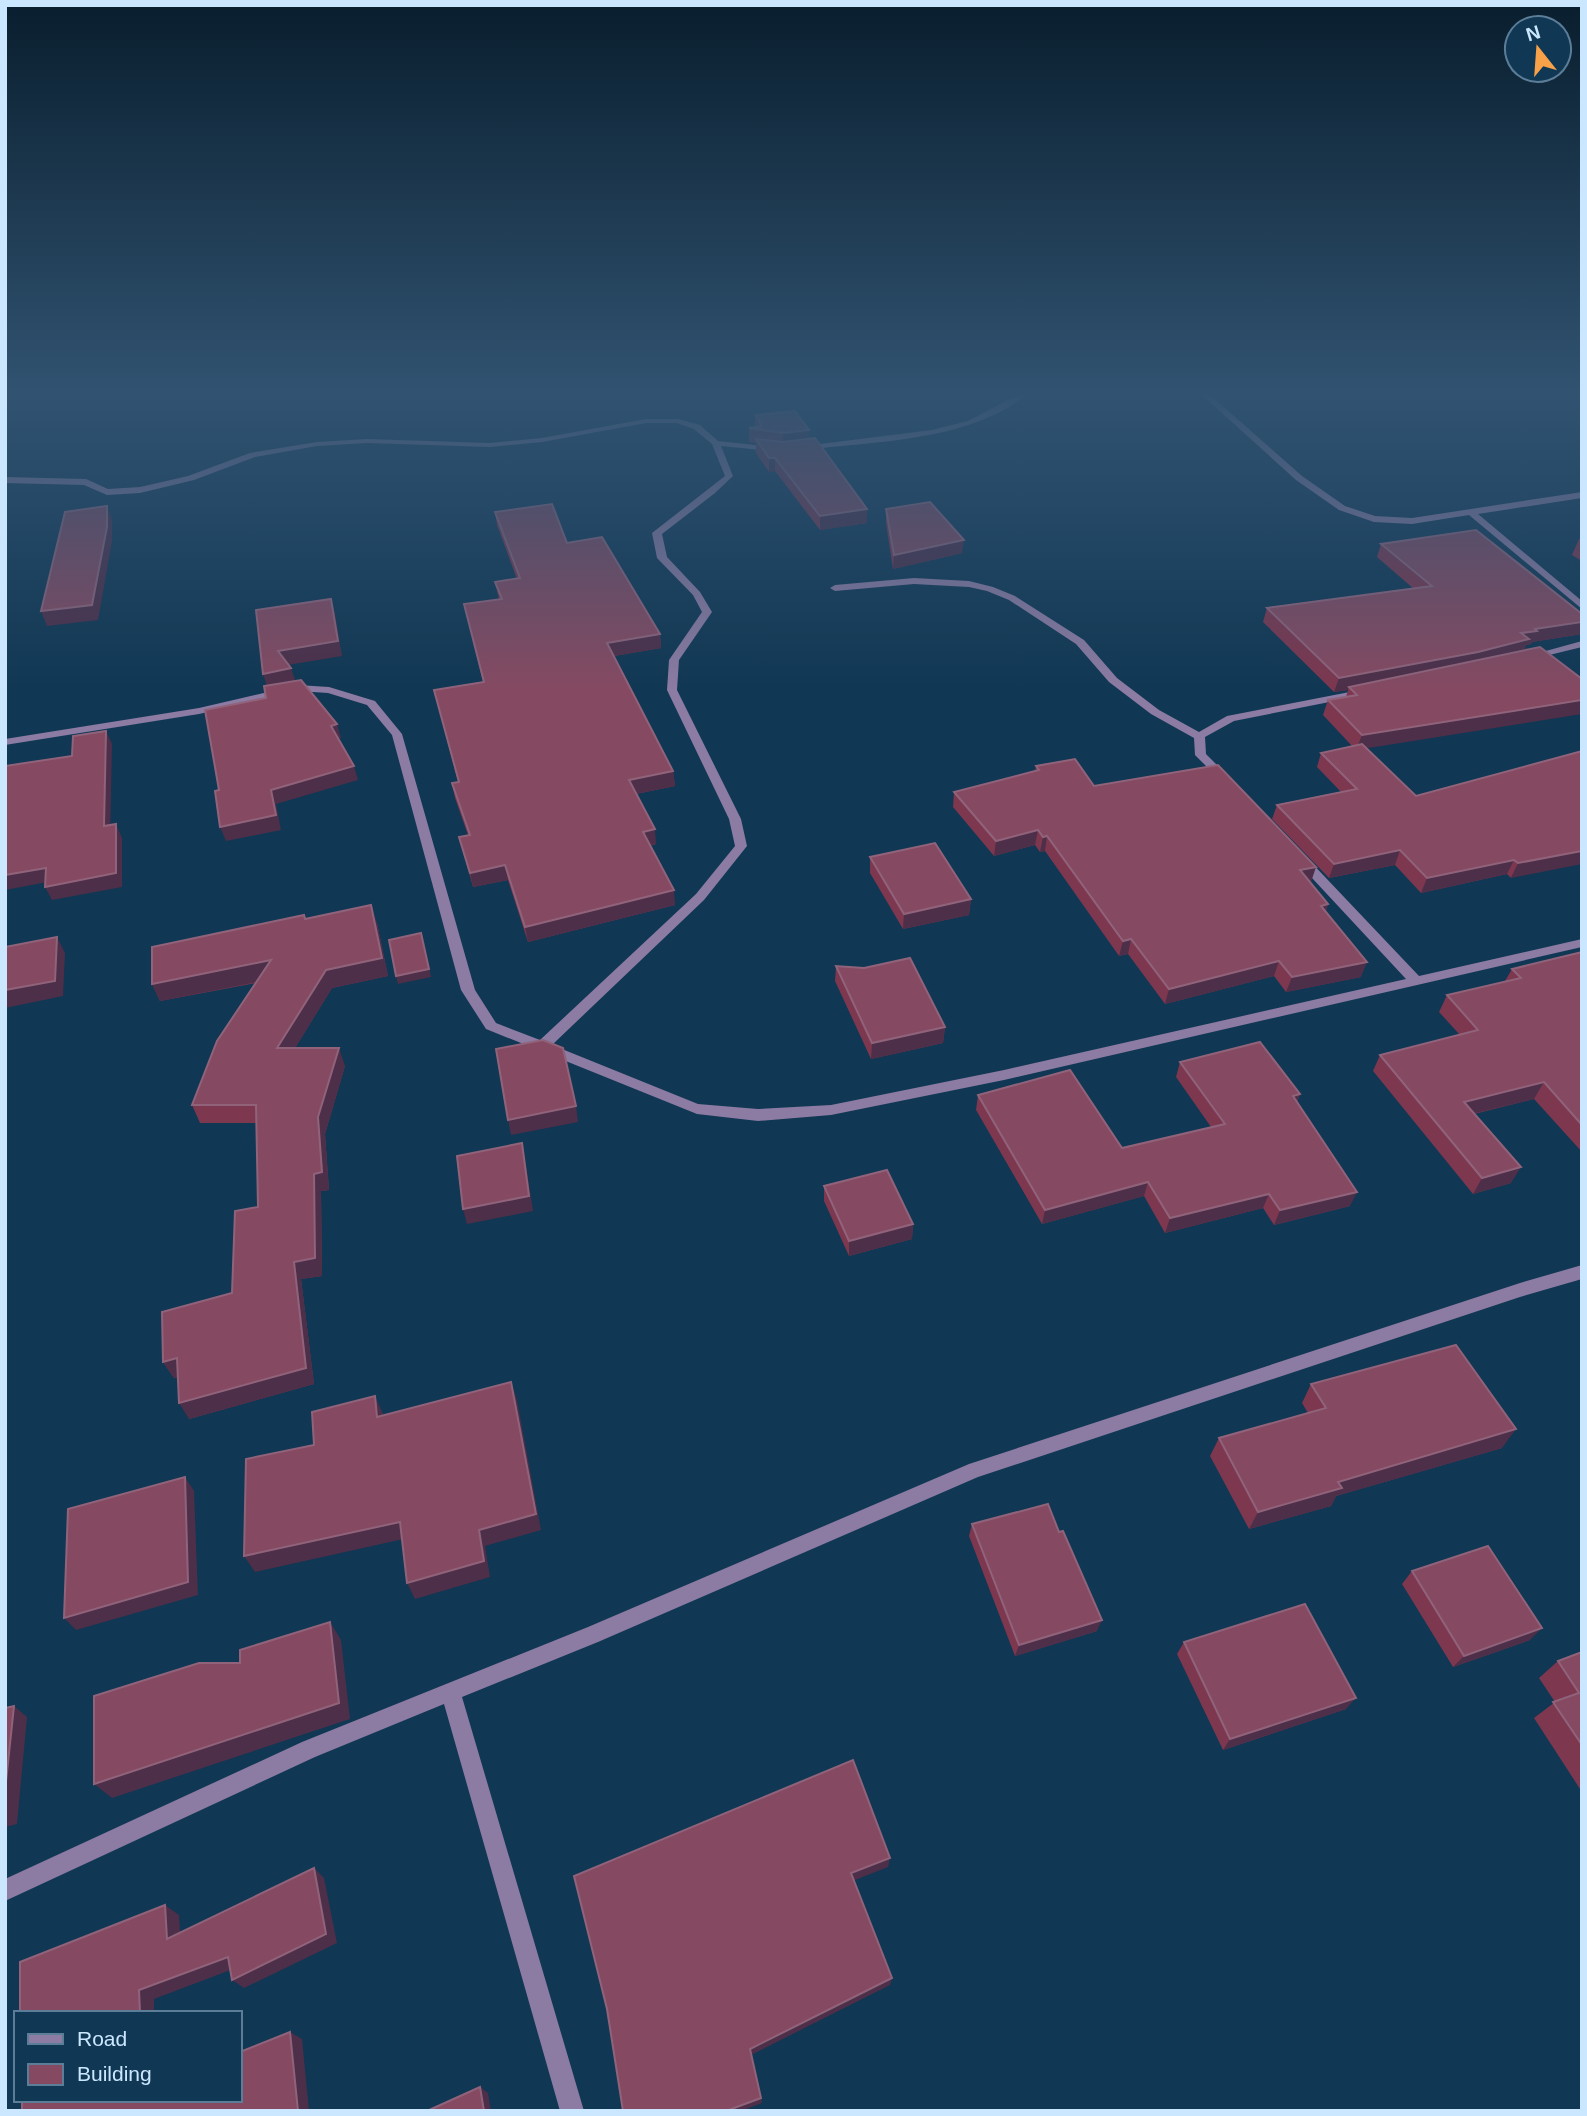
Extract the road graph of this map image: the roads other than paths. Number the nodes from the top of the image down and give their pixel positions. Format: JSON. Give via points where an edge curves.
{"nodes":[{"id":1,"x":712,"y":493,"type":"edge"},
{"id":2,"x":1320,"y":493,"type":"edge"},
{"id":3,"x":1582,"y":495,"type":"edge"},
{"id":4,"x":1471,"y":512,"type":"junction"},
{"id":5,"x":835,"y":588,"type":"dead end"},
{"id":6,"x":1582,"y":606,"type":"edge"},
{"id":7,"x":1582,"y":644,"type":"edge"},
{"id":8,"x":1521,"y":659,"type":"edge"},
{"id":9,"x":1380,"y":689,"type":"edge"},
{"id":10,"x":1199,"y":736,"type":"junction"},
{"id":11,"x":5,"y":742,"type":"edge"},
{"id":12,"x":1230,"y":784,"type":"edge"},
{"id":13,"x":1295,"y":853,"type":"edge"},
{"id":14,"x":1582,"y":943,"type":"edge"},
{"id":15,"x":1416,"y":981,"type":"junction"},
{"id":16,"x":542,"y":1046,"type":"junction"},
{"id":17,"x":1582,"y":1272,"type":"edge"},
{"id":18,"x":451,"y":1692,"type":"junction"},
{"id":19,"x":5,"y":1890,"type":"edge"},
{"id":20,"x":572,"y":2111,"type":"edge"}],
"edges":[{"from":1,"to":16,"type":"street","via":[[673,516],[657,533],[662,558],[697,594],[707,612],[674,660],[672,690],[735,819],[741,846],[700,897]]},
{"from":2,"to":4,"type":"street","via":[[1342,508],[1374,519],[1412,521]]},
{"from":3,"to":4,"type":"street"},
{"from":4,"to":6,"type":"street"},
{"from":5,"to":10,"type":"street","via":[[914,581],[990,589],[1080,642],[1113,680],[1155,712]]},
{"from":7,"to":8,"type":"street"},
{"from":9,"to":10,"type":"street","via":[[1231,718]]},
{"from":10,"to":12,"type":"street","via":[[1201,755]]},
{"from":11,"to":16,"type":"street","via":[[199,711],[298,688],[329,690],[371,704],[397,734],[468,990],[491,1026]]},
{"from":13,"to":15,"type":"street"},
{"from":14,"to":15,"type":"street"},
{"from":15,"to":16,"type":"street","via":[[831,1110],[758,1115],[697,1109]]},
{"from":17,"to":18,"type":"street","via":[[975,1470]]},
{"from":18,"to":19,"type":"street","via":[[309,1749]]},
{"from":18,"to":20,"type":"street"}]}
